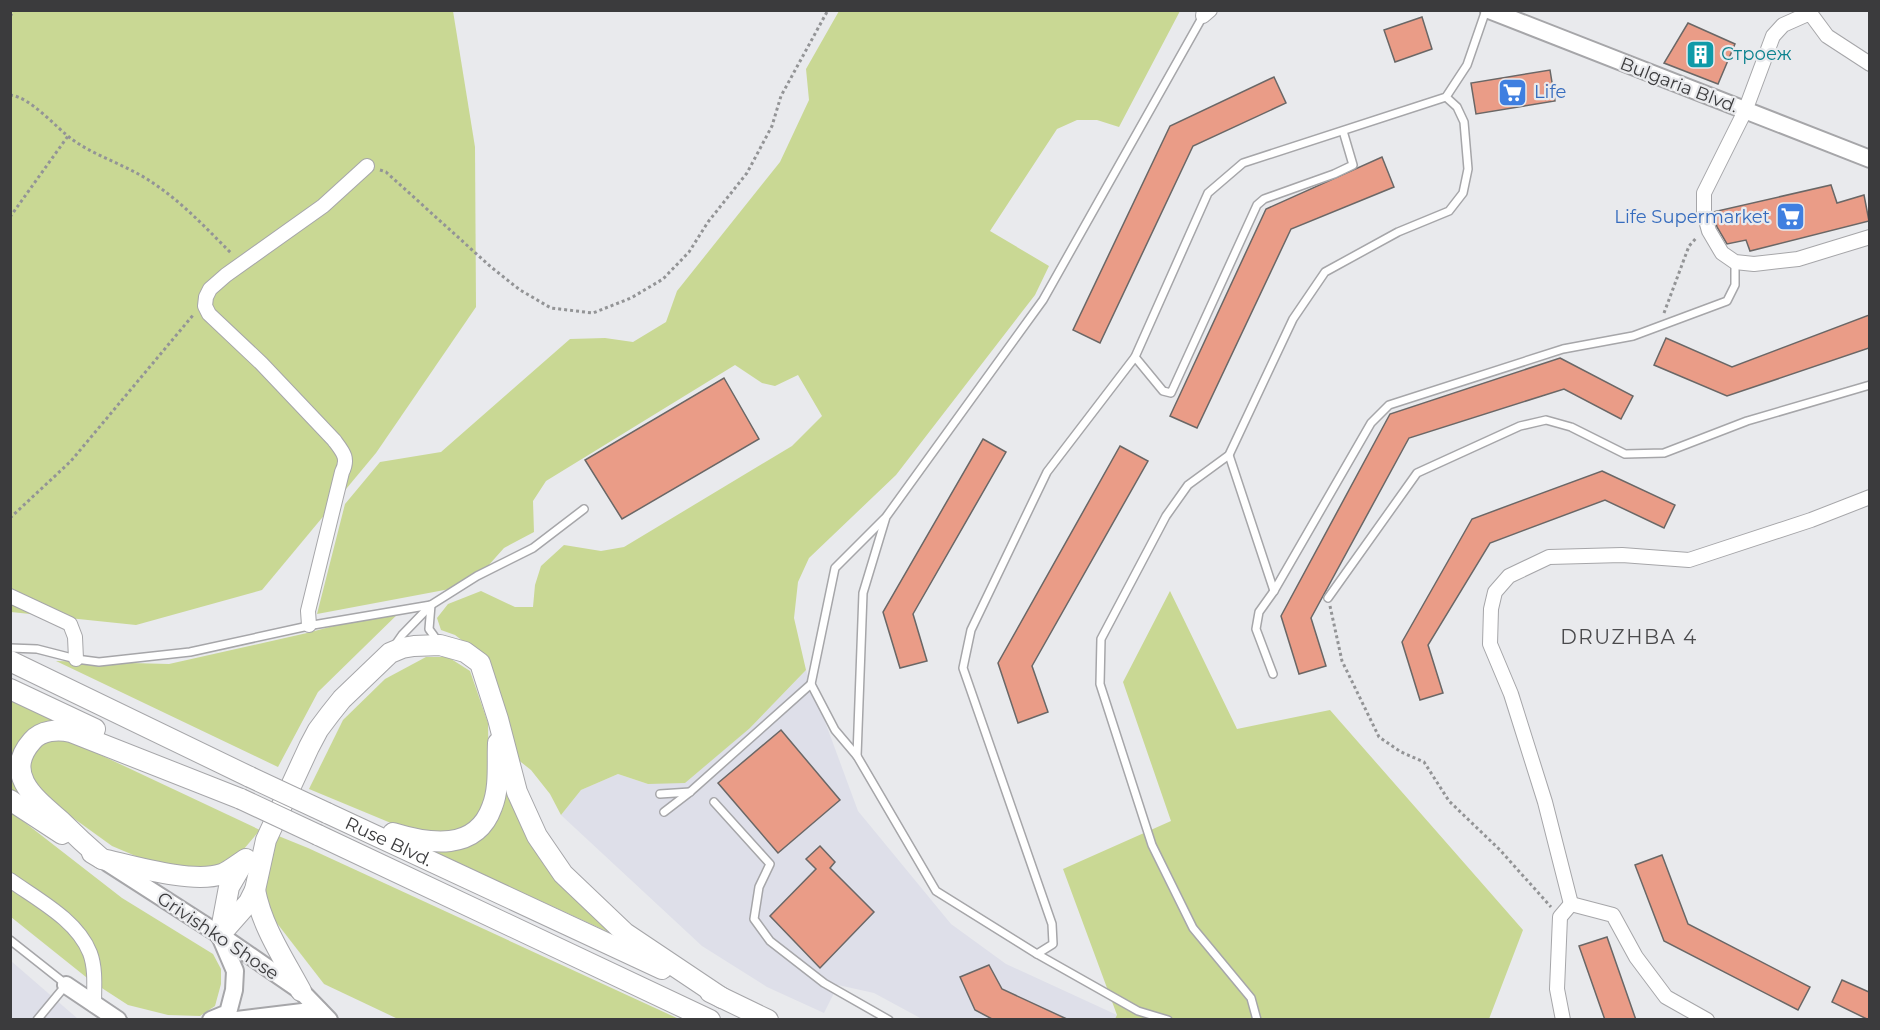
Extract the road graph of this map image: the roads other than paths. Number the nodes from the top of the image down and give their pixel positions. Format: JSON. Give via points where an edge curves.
{"nodes":[{"id":1,"x":1488,"y":10,"type":"edge"},
{"id":2,"x":1206,"y":12,"type":"edge"},
{"id":3,"x":1810,"y":12,"type":"edge"},
{"id":4,"x":1869,"y":64,"type":"edge"},
{"id":5,"x":1446,"y":97,"type":"junction"},
{"id":6,"x":1745,"y":111,"type":"junction"},
{"id":7,"x":1343,"y":131,"type":"junction"},
{"id":8,"x":1869,"y":159,"type":"edge"},
{"id":9,"x":368,"y":166,"type":"road end"},
{"id":10,"x":1869,"y":237,"type":"edge"},
{"id":11,"x":1736,"y":262,"type":"junction"},
{"id":12,"x":1135,"y":357,"type":"junction"},
{"id":13,"x":1869,"y":385,"type":"edge"},
{"id":14,"x":1228,"y":455,"type":"junction"},
{"id":15,"x":1869,"y":497,"type":"edge"},
{"id":16,"x":584,"y":509,"type":"dead end"},
{"id":17,"x":886,"y":517,"type":"junction"},
{"id":18,"x":1274,"y":591,"type":"junction"},
{"id":19,"x":10,"y":596,"type":"edge"},
{"id":20,"x":1328,"y":598,"type":"road end"},
{"id":21,"x":431,"y":605,"type":"junction"},
{"id":22,"x":309,"y":626,"type":"junction"},
{"id":23,"x":440,"y":645,"type":"junction"},
{"id":24,"x":10,"y":648,"type":"edge"},
{"id":25,"x":390,"y":653,"type":"junction"},
{"id":26,"x":76,"y":659,"type":"junction"},
{"id":27,"x":10,"y":661,"type":"edge"},
{"id":28,"x":1273,"y":674,"type":"dead end"},
{"id":29,"x":811,"y":684,"type":"junction"},
{"id":30,"x":10,"y":689,"type":"edge"},
{"id":31,"x":498,"y":719,"type":"junction"},
{"id":32,"x":857,"y":756,"type":"junction"},
{"id":33,"x":690,"y":792,"type":"junction"},
{"id":34,"x":660,"y":794,"type":"dead end"},
{"id":35,"x":241,"y":799,"type":"junction"},
{"id":36,"x":10,"y":800,"type":"edge"},
{"id":37,"x":714,"y":802,"type":"dead end"},
{"id":38,"x":664,"y":812,"type":"dead end"},
{"id":39,"x":327,"y":813,"type":"junction"},
{"id":40,"x":266,"y":840,"type":"junction"},
{"id":41,"x":246,"y":859,"type":"junction"},
{"id":42,"x":102,"y":860,"type":"junction"},
{"id":43,"x":10,"y":880,"type":"edge"},
{"id":44,"x":255,"y":890,"type":"junction"},
{"id":45,"x":1571,"y":904,"type":"junction"},
{"id":46,"x":220,"y":936,"type":"junction"},
{"id":47,"x":10,"y":939,"type":"edge"},
{"id":48,"x":1037,"y":954,"type":"junction"},
{"id":49,"x":66,"y":985,"type":"junction"},
{"id":50,"x":301,"y":991,"type":"junction"},
{"id":51,"x":722,"y":998,"type":"junction"},
{"id":52,"x":94,"y":1005,"type":"junction"},
{"id":53,"x":319,"y":1016,"type":"edge"},
{"id":54,"x":37,"y":1020,"type":"edge"},
{"id":55,"x":107,"y":1020,"type":"edge"},
{"id":56,"x":118,"y":1020,"type":"edge"},
{"id":57,"x":211,"y":1020,"type":"edge"},
{"id":58,"x":237,"y":1020,"type":"edge"},
{"id":59,"x":711,"y":1020,"type":"edge"},
{"id":60,"x":768,"y":1020,"type":"edge"},
{"id":61,"x":889,"y":1020,"type":"edge"},
{"id":62,"x":1168,"y":1020,"type":"edge"},
{"id":63,"x":1257,"y":1020,"type":"edge"},
{"id":64,"x":1563,"y":1020,"type":"edge"},
{"id":65,"x":1707,"y":1020,"type":"edge"}],
"edges":[{"from":1,"to":5,"type":"lane","via":[[1467,65]]},
{"from":1,"to":6,"type":"street","name":"Bulgaria Blvd."},
{"from":2,"to":17,"type":"lane","via":[[1043,300]]},
{"from":3,"to":4,"type":"street","via":[[1827,36]]},
{"from":3,"to":6,"type":"street","via":[[1783,25],[1773,36]]},
{"from":5,"to":7,"type":"lane"},
{"from":5,"to":14,"type":"lane","via":[[1457,107],[1464,122],[1468,169],[1462,193],[1449,211],[1398,232],[1326,272],[1293,319]]},
{"from":6,"to":8,"type":"street","name":"Bulgaria Blvd."},
{"from":6,"to":11,"type":"street","via":[[1704,193],[1709,231],[1722,253]]},
{"from":7,"to":12,"type":"lane","via":[[1243,163],[1208,193]]},
{"from":7,"to":12,"type":"lane","via":[[1353,165],[1264,199],[1257,206],[1171,393],[1163,391]]},
{"from":9,"to":22,"type":"street","via":[[323,206],[242,263],[210,289],[206,297],[209,314],[270,372],[344,454],[346,464],[308,611]]},
{"from":10,"to":11,"type":"street","via":[[1798,259]]},
{"from":11,"to":18,"type":"lane","via":[[1735,285],[1727,301],[1633,336],[1563,349],[1389,405],[1371,423]]},
{"from":12,"to":48,"type":"lane","via":[[1047,472],[971,630],[963,668],[1052,924],[1053,944]]},
{"from":13,"to":20,"type":"lane","via":[[1747,421],[1664,453],[1625,454],[1546,420],[1520,426],[1417,473]]},
{"from":14,"to":18,"type":"lane"},
{"from":14,"to":63,"type":"lane","via":[[1188,485],[1166,516],[1101,639],[1100,684],[1152,844],[1193,927],[1251,998]]},
{"from":15,"to":45,"type":"street","via":[[1689,560],[1622,555],[1550,557],[1509,576],[1495,592],[1490,644],[1511,694],[1545,802]]},
{"from":16,"to":21,"type":"lane","via":[[533,548]]},
{"from":17,"to":29,"type":"lane","via":[[836,568]]},
{"from":17,"to":32,"type":"lane","via":[[863,593]]},
{"from":18,"to":28,"type":"lane","via":[[1259,612],[1256,628]]},
{"from":19,"to":26,"type":"street","via":[[70,624]]},
{"from":21,"to":22,"type":"lane"},
{"from":21,"to":23,"type":"lane","via":[[429,629]]},
{"from":21,"to":25,"type":"lane"},
{"from":22,"to":26,"type":"lane","via":[[190,652],[99,662]]},
{"from":23,"to":25,"type":"main road","via":[[414,646]]},
{"from":23,"to":31,"type":"main road","via":[[465,652],[480,663]]},
{"from":24,"to":26,"type":"lane"},
{"from":25,"to":40,"type":"main road","via":[[342,699],[318,730]]},
{"from":27,"to":39,"type":"main road","name":"Ruse Blvd.","bridge":true},
{"from":29,"to":32,"type":"lane","via":[[835,730]]},
{"from":29,"to":33,"type":"lane"},
{"from":30,"to":35,"type":"main road","name":"Ruse Blvd."},
{"from":31,"to":39,"type":"main road","via":[[492,808],[477,829],[466,836],[454,842],[413,839]]},
{"from":31,"to":51,"type":"main road","via":[[518,792],[537,836],[562,874],[625,933]]},
{"from":32,"to":48,"type":"lane","via":[[936,891]]},
{"from":33,"to":34,"type":"lane"},
{"from":33,"to":38,"type":"lane"},
{"from":35,"to":42,"type":"main road","via":[[71,732],[54,730],[41,734],[23,755],[20,770],[25,785]]},
{"from":35,"to":59,"type":"main road","name":"Ruse Blvd.","bridge":true},
{"from":36,"to":42,"type":"main road"},
{"from":37,"to":61,"type":"lane","via":[[770,864],[759,887],[754,919],[770,941],[825,983]]},
{"from":39,"to":51,"type":"main road","name":"Ruse Blvd."},
{"from":40,"to":41,"type":"main road"},
{"from":40,"to":44,"type":"main road"},
{"from":41,"to":42,"type":"main road","via":[[223,874],[203,876]]},
{"from":41,"to":46,"type":"main road","via":[[229,887]]},
{"from":42,"to":46,"type":"street","name":"Grivishko Shose"},
{"from":43,"to":52,"type":"street","via":[[67,922],[82,938],[93,969]]},
{"from":44,"to":46,"type":"main road"},
{"from":44,"to":50,"type":"main road","via":[[269,930]]},
{"from":45,"to":64,"type":"street","via":[[1560,917],[1557,989]]},
{"from":45,"to":65,"type":"street","via":[[1613,915],[1636,957],[1666,997]]},
{"from":46,"to":50,"type":"street","name":"Grivishko Shose"},
{"from":46,"to":57,"type":"street","via":[[235,971],[234,990],[228,1012]]},
{"from":47,"to":49,"type":"lane"},
{"from":48,"to":62,"type":"lane","via":[[1138,1011]]},
{"from":49,"to":52,"type":"street"},
{"from":49,"to":54,"type":"lane"},
{"from":49,"to":55,"type":"lane"},
{"from":50,"to":53,"type":"street","name":"Grivishko Shose"},
{"from":51,"to":60,"type":"main road","name":"Ruse Blvd."},
{"from":52,"to":56,"type":"street"},
{"from":53,"to":58,"type":"street"}]}
